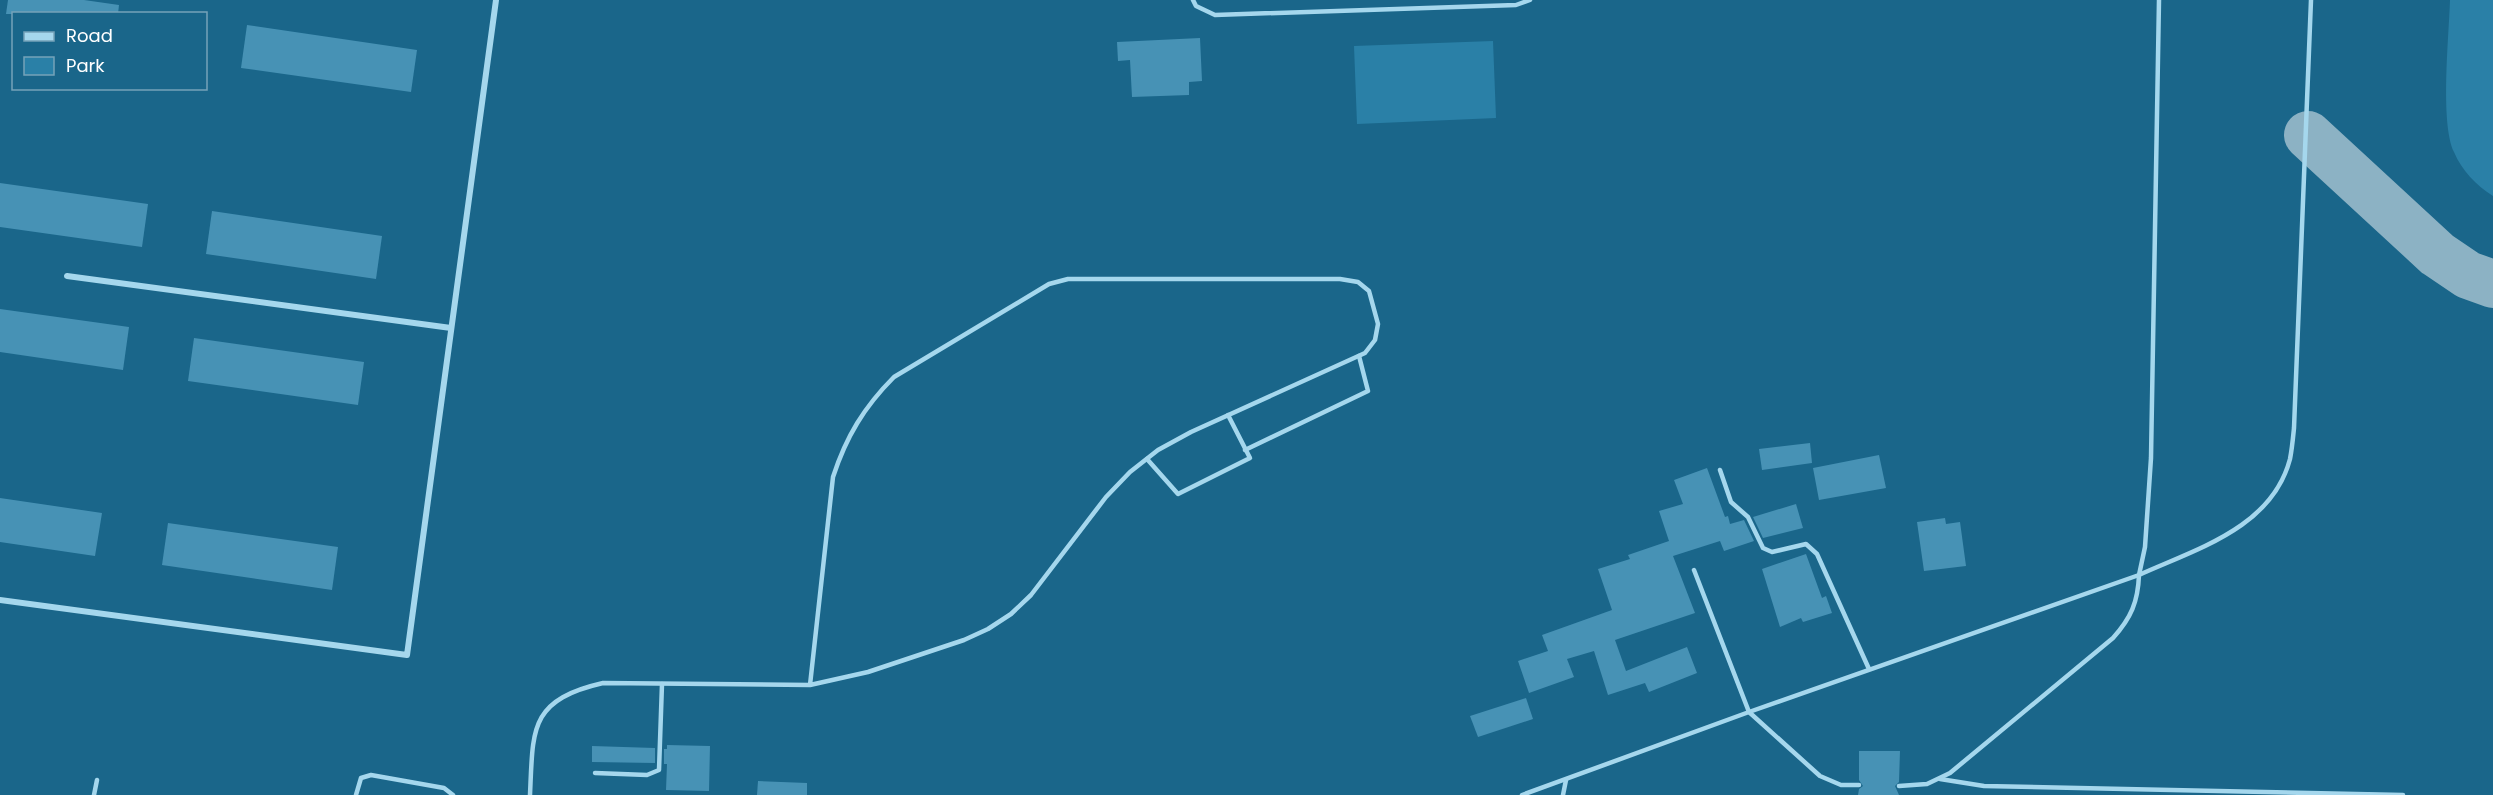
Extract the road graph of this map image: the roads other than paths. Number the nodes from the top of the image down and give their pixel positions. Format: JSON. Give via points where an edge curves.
{"nodes":[{"id":1,"x":496,"y":0,"type":"edge"},
{"id":2,"x":1193,"y":0,"type":"edge"},
{"id":3,"x":1530,"y":0,"type":"edge"},
{"id":4,"x":2159,"y":0,"type":"edge"},
{"id":5,"x":2311,"y":0,"type":"edge"},
{"id":6,"x":66,"y":276,"type":"dead end"},
{"id":7,"x":452,"y":328,"type":"junction"},
{"id":8,"x":1359,"y":356,"type":"junction"},
{"id":9,"x":1228,"y":415,"type":"junction"},
{"id":10,"x":1245,"y":450,"type":"junction"},
{"id":11,"x":1147,"y":459,"type":"junction"},
{"id":12,"x":1720,"y":470,"type":"dead end"},
{"id":13,"x":1694,"y":570,"type":"dead end"},
{"id":14,"x":2139,"y":575,"type":"junction"},
{"id":15,"x":0,"y":600,"type":"edge"},
{"id":16,"x":1869,"y":669,"type":"junction"},
{"id":17,"x":662,"y":684,"type":"junction"},
{"id":18,"x":810,"y":685,"type":"junction"},
{"id":19,"x":1749,"y":711,"type":"junction"},
{"id":20,"x":595,"y":773,"type":"dead end"},
{"id":21,"x":1940,"y":779,"type":"junction"},
{"id":22,"x":97,"y":780,"type":"dead end"},
{"id":23,"x":1566,"y":780,"type":"junction"},
{"id":24,"x":1859,"y":785,"type":"dead end"},
{"id":25,"x":1899,"y":786,"type":"dead end"},
{"id":26,"x":94,"y":795,"type":"edge"},
{"id":27,"x":356,"y":795,"type":"edge"},
{"id":28,"x":453,"y":795,"type":"edge"},
{"id":29,"x":530,"y":795,"type":"edge"},
{"id":30,"x":1521,"y":795,"type":"edge"},
{"id":31,"x":1563,"y":795,"type":"edge"},
{"id":32,"x":2403,"y":795,"type":"edge"}],
"edges":[{"from":1,"to":7,"type":"street"},
{"from":2,"to":3,"type":"lane","via":[[1196,6],[1215,15],[1516,4]]},
{"from":4,"to":14,"type":"lane","via":[[2151,458],[2145,547]]},
{"from":5,"to":14,"type":"lane","via":[[2290,460],[2270,498],[2245,524]]},
{"from":6,"to":7,"type":"street"},
{"from":7,"to":15,"type":"street","via":[[407,655]]},
{"from":8,"to":9,"type":"lane"},
{"from":8,"to":10,"type":"lane","via":[[1368,392]]},
{"from":8,"to":18,"type":"lane","via":[[1375,340],[1376,311],[1369,291],[1358,282],[1340,279],[1093,277],[1049,284],[1013,305],[894,377],[857,419],[833,477]]},
{"from":9,"to":10,"type":"lane"},
{"from":9,"to":11,"type":"lane"},
{"from":10,"to":11,"type":"lane","via":[[1250,458],[1178,494]]},
{"from":11,"to":18,"type":"lane","via":[[1106,497],[1031,595],[1011,614],[964,640],[868,672]]},
{"from":12,"to":16,"type":"lane","via":[[1731,502],[1748,517],[1762,548],[1772,552],[1806,544],[1817,554]]},
{"from":13,"to":19,"type":"lane"},
{"from":14,"to":16,"type":"lane"},
{"from":14,"to":21,"type":"lane","via":[[2132,613],[2113,638]]},
{"from":16,"to":19,"type":"lane"},
{"from":17,"to":18,"type":"lane"},
{"from":17,"to":20,"type":"lane","via":[[659,770],[647,775]]},
{"from":17,"to":29,"type":"lane","via":[[603,683],[580,688],[548,708],[533,736]]},
{"from":19,"to":23,"type":"lane"},
{"from":19,"to":24,"type":"lane","via":[[1820,776],[1841,785]]},
{"from":21,"to":25,"type":"lane","via":[[1914,787]]},
{"from":21,"to":32,"type":"lane","via":[[1984,786]]},
{"from":22,"to":26,"type":"lane"},
{"from":23,"to":30,"type":"lane"},
{"from":23,"to":31,"type":"lane"},
{"from":27,"to":28,"type":"lane","via":[[361,778],[371,775],[444,788]]}]}
